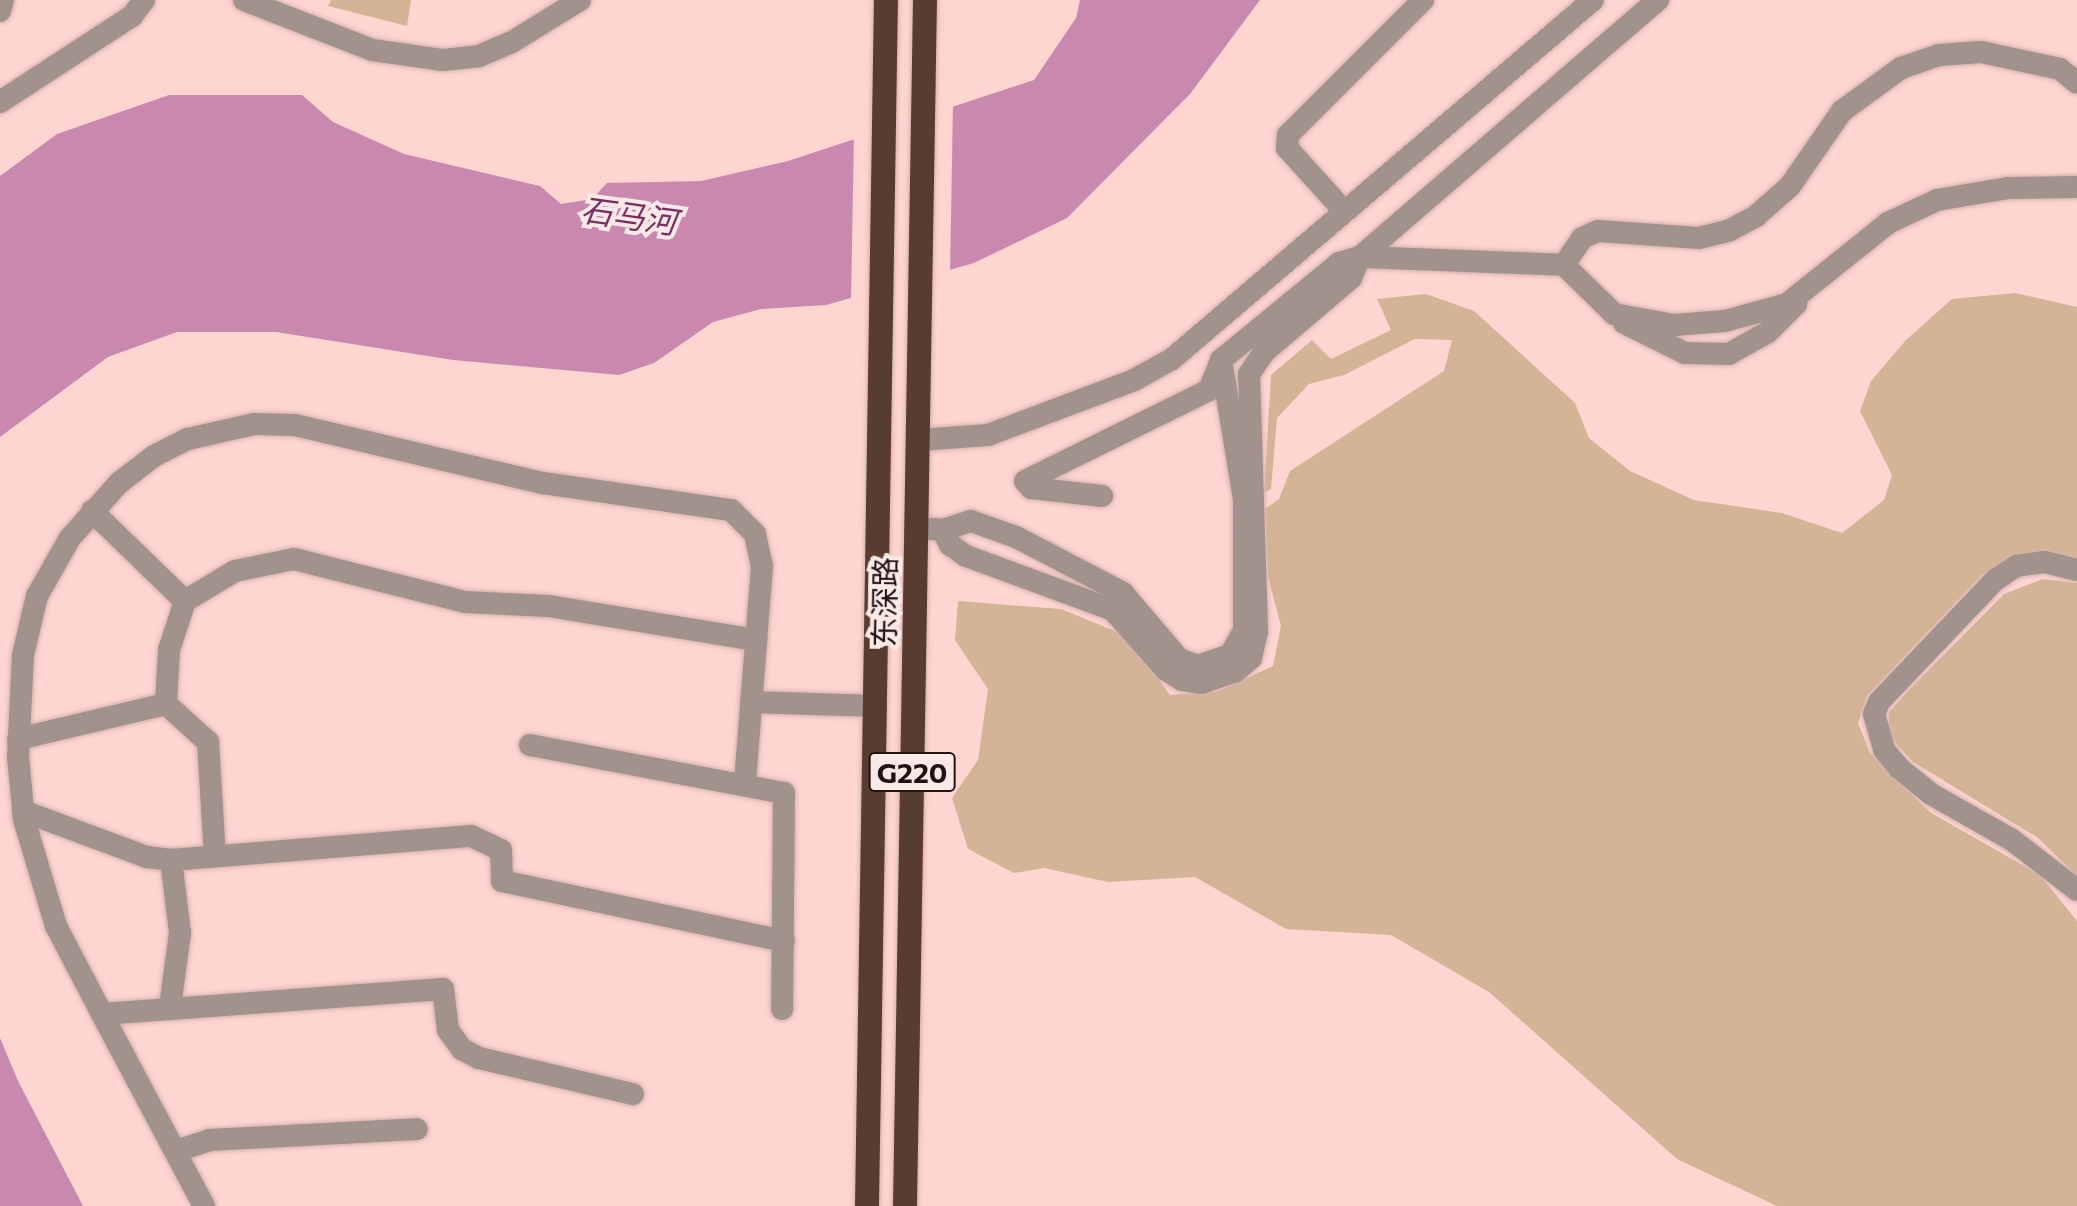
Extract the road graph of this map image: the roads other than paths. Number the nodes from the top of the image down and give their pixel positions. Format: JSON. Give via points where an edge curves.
{"nodes":[{"id":1,"x":3,"y":0,"type":"edge"},
{"id":2,"x":144,"y":0,"type":"edge"},
{"id":3,"x":244,"y":0,"type":"edge"},
{"id":4,"x":580,"y":0,"type":"edge"},
{"id":5,"x":886,"y":0,"type":"edge"},
{"id":6,"x":1423,"y":0,"type":"edge"},
{"id":7,"x":1593,"y":0,"type":"edge"},
{"id":8,"x":1658,"y":0,"type":"edge"},
{"id":9,"x":0,"y":11,"type":"edge"},
{"id":10,"x":925,"y":11,"type":"edge"},
{"id":11,"x":2077,"y":83,"type":"edge"},
{"id":12,"x":0,"y":102,"type":"edge"},
{"id":13,"x":2077,"y":187,"type":"edge"},
{"id":14,"x":1344,"y":211,"type":"junction"},
{"id":15,"x":1360,"y":257,"type":"junction"},
{"id":16,"x":1564,"y":265,"type":"junction"},
{"id":17,"x":1813,"y":288,"type":"junction"},
{"id":18,"x":1614,"y":314,"type":"junction"},
{"id":19,"x":1221,"y":360,"type":"junction"},
{"id":20,"x":919,"y":440,"type":"junction"},
{"id":21,"x":1102,"y":496,"type":"dead end"},
{"id":22,"x":92,"y":511,"type":"junction"},
{"id":23,"x":917,"y":528,"type":"junction"},
{"id":24,"x":943,"y":530,"type":"junction"},
{"id":25,"x":2077,"y":570,"type":"edge"},
{"id":26,"x":185,"y":601,"type":"junction"},
{"id":27,"x":756,"y":640,"type":"junction"},
{"id":28,"x":751,"y":702,"type":"junction"},
{"id":29,"x":166,"y":704,"type":"junction"},
{"id":30,"x":875,"y":706,"type":"junction"},
{"id":31,"x":18,"y":739,"type":"junction"},
{"id":32,"x":530,"y":745,"type":"dead end"},
{"id":33,"x":745,"y":782,"type":"junction"},
{"id":34,"x":23,"y":811,"type":"junction"},
{"id":35,"x":215,"y":856,"type":"junction"},
{"id":36,"x":171,"y":860,"type":"junction"},
{"id":37,"x":2077,"y":890,"type":"edge"},
{"id":38,"x":784,"y":941,"type":"junction"},
{"id":39,"x":170,"y":1007,"type":"junction"},
{"id":40,"x":782,"y":1009,"type":"dead end"},
{"id":41,"x":102,"y":1014,"type":"junction"},
{"id":42,"x":633,"y":1094,"type":"dead end"},
{"id":43,"x":417,"y":1129,"type":"dead end"},
{"id":44,"x":176,"y":1151,"type":"junction"},
{"id":45,"x":204,"y":1206,"type":"edge"},
{"id":46,"x":867,"y":1206,"type":"edge"},
{"id":47,"x":905,"y":1206,"type":"edge"}],
"edges":[{"from":1,"to":9,"type":"street"},
{"from":2,"to":12,"type":"street","via":[[132,16]]},
{"from":3,"to":4,"type":"street","via":[[372,50],[443,60],[479,56],[512,42]]},
{"from":5,"to":30,"type":"highway","name":"东深路","number":"G220"},
{"from":6,"to":14,"type":"street","via":[[1288,135],[1287,148]]},
{"from":7,"to":14,"type":"street"},
{"from":8,"to":15,"type":"street"},
{"from":10,"to":20,"type":"highway","name":"东深路","number":"G220"},
{"from":11,"to":16,"type":"street","via":[[2060,69],[1981,52],[1939,55],[1901,68],[1842,111],[1790,186],[1756,216],[1699,238],[1598,231],[1582,238]]},
{"from":13,"to":17,"type":"street","via":[[2009,188],[1937,200],[1888,223]]},
{"from":14,"to":20,"type":"street","via":[[1152,372],[988,435]]},
{"from":15,"to":16,"type":"street"},
{"from":15,"to":19,"type":"street","via":[[1339,263]]},
{"from":15,"to":24,"type":"street","via":[[1351,278],[1264,352],[1249,374],[1257,632],[1251,658],[1236,671],[1201,683],[1182,680],[1166,670],[1113,610],[966,556],[950,545]]},
{"from":16,"to":18,"type":"street"},
{"from":17,"to":18,"type":"street","via":[[1787,304],[1725,321],[1674,325]]},
{"from":17,"to":18,"type":"street","via":[[1768,332],[1729,354],[1674,349],[1633,332]]},
{"from":19,"to":21,"type":"street","via":[[1209,390],[1025,481],[1031,488]]},
{"from":19,"to":24,"type":"street","via":[[1244,499],[1244,631],[1230,655],[1198,666],[1179,659],[1123,593],[1016,537],[971,521]]},
{"from":20,"to":23,"type":"highway","name":"东深路","number":"G220"},
{"from":22,"to":26,"type":"street"},
{"from":22,"to":27,"type":"street","via":[[154,456],[209,432],[254,424],[342,434],[543,483],[711,504],[745,520],[761,549]]},
{"from":22,"to":31,"type":"street","via":[[37,596],[23,655]]},
{"from":23,"to":24,"type":"street"},
{"from":23,"to":47,"type":"highway","name":"东深路","number":"G220"},
{"from":25,"to":37,"type":"street","via":[[2044,562],[2016,566],[1995,580],[1879,702],[1874,714],[1884,750],[1899,768],[1931,794],[2012,840]]},
{"from":26,"to":27,"type":"street","via":[[235,571],[294,559],[465,602],[548,606]]},
{"from":26,"to":29,"type":"street","via":[[169,650]]},
{"from":27,"to":28,"type":"street"},
{"from":28,"to":30,"type":"street"},
{"from":28,"to":33,"type":"street"},
{"from":29,"to":31,"type":"street"},
{"from":29,"to":35,"type":"street","via":[[208,742]]},
{"from":30,"to":46,"type":"highway","name":"东深路","number":"G220"},
{"from":31,"to":34,"type":"street"},
{"from":32,"to":33,"type":"street"},
{"from":33,"to":38,"type":"street","via":[[781,789],[786,797]]},
{"from":34,"to":36,"type":"street","via":[[147,857]]},
{"from":34,"to":41,"type":"street","via":[[56,926]]},
{"from":35,"to":36,"type":"street"},
{"from":35,"to":38,"type":"street","via":[[471,836],[501,850],[502,881]]},
{"from":36,"to":39,"type":"street","via":[[180,933]]},
{"from":38,"to":40,"type":"street"},
{"from":39,"to":41,"type":"street"},
{"from":39,"to":42,"type":"street","via":[[443,989],[448,1030],[462,1049],[479,1058]]},
{"from":41,"to":44,"type":"street"},
{"from":43,"to":44,"type":"street","via":[[209,1140]]},
{"from":44,"to":45,"type":"street"}]}
